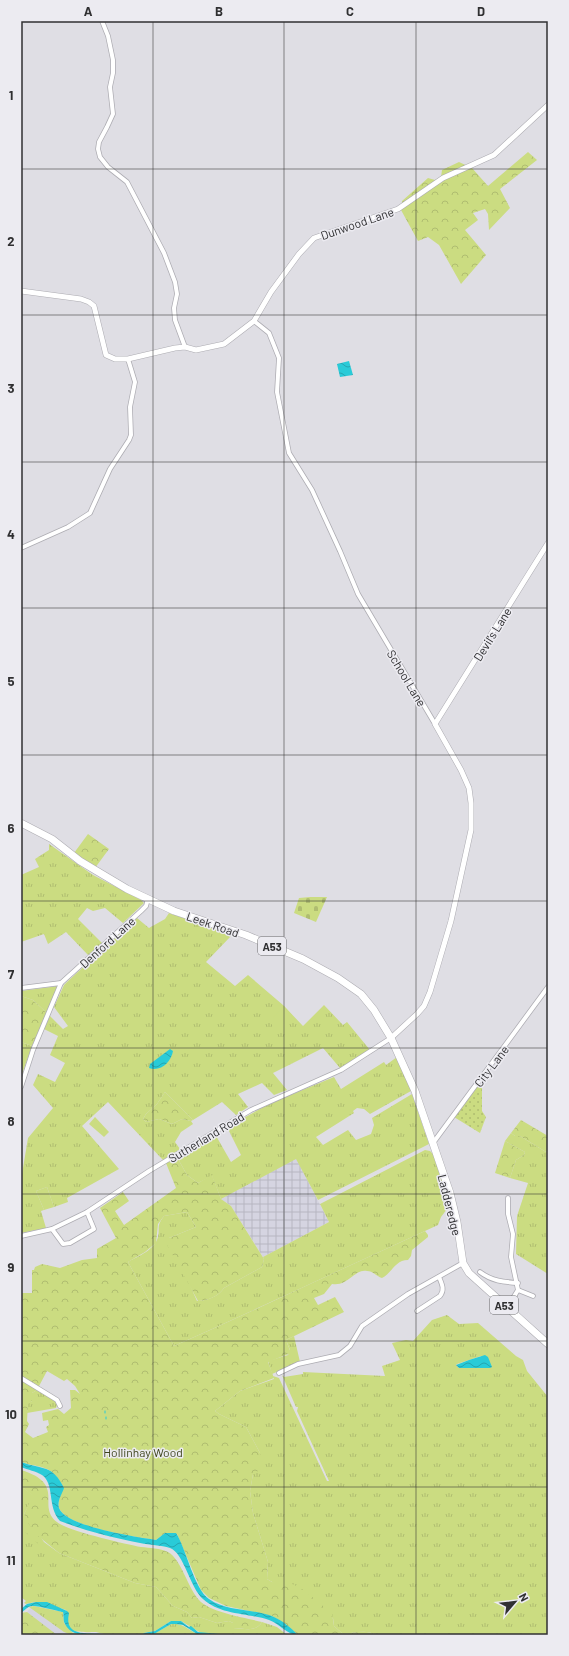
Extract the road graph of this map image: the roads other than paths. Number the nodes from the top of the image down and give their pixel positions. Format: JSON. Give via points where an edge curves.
{"nodes":[{"id":1,"x":102,"y":21,"type":"edge"},
{"id":2,"x":548,"y":105,"type":"edge"},
{"id":3,"x":21,"y":291,"type":"edge"},
{"id":4,"x":254,"y":321,"type":"junction"},
{"id":5,"x":185,"y":347,"type":"junction"},
{"id":6,"x":128,"y":359,"type":"junction"},
{"id":7,"x":548,"y":543,"type":"edge"},
{"id":8,"x":21,"y":548,"type":"edge"},
{"id":9,"x":435,"y":724,"type":"junction"},
{"id":10,"x":21,"y":823,"type":"edge"},
{"id":11,"x":148,"y":899,"type":"junction"},
{"id":12,"x":62,"y":983,"type":"junction"},
{"id":13,"x":548,"y":987,"type":"edge"},
{"id":14,"x":21,"y":988,"type":"edge"},
{"id":15,"x":391,"y":1038,"type":"junction"},
{"id":16,"x":21,"y":1087,"type":"edge"},
{"id":17,"x":433,"y":1143,"type":"junction"},
{"id":18,"x":508,"y":1198,"type":"dead end"},
{"id":19,"x":87,"y":1212,"type":"junction"},
{"id":20,"x":52,"y":1229,"type":"junction"},
{"id":21,"x":21,"y":1236,"type":"edge"},
{"id":22,"x":463,"y":1264,"type":"junction"},
{"id":23,"x":480,"y":1272,"type":"dead end"},
{"id":24,"x":439,"y":1278,"type":"junction"},
{"id":25,"x":518,"y":1283,"type":"junction"},
{"id":26,"x":518,"y":1290,"type":"junction"},
{"id":27,"x":533,"y":1296,"type":"dead end"},
{"id":28,"x":508,"y":1308,"type":"junction"},
{"id":29,"x":417,"y":1311,"type":"dead end"},
{"id":30,"x":548,"y":1344,"type":"edge"},
{"id":31,"x":279,"y":1373,"type":"dead end"},
{"id":32,"x":21,"y":1378,"type":"edge"},
{"id":33,"x":60,"y":1406,"type":"dead end"}],
"edges":[{"from":1,"to":5,"type":"street","via":[[113,60],[110,87],[113,114],[99,142],[100,157],[127,182],[164,253],[175,282],[175,320]]},
{"from":2,"to":4,"type":"street","name":"Dunwood Lane","via":[[494,155],[443,178],[398,210],[314,238],[281,278]]},
{"from":3,"to":6,"type":"street","name":"Dunwood Lane","via":[[90,302],[94,306],[106,355],[115,359]]},
{"from":4,"to":5,"type":"street","name":"Dunwood Lane","via":[[224,344],[196,350]]},
{"from":4,"to":9,"type":"street","name":"School Lane","via":[[269,334],[279,358],[277,392],[289,453],[312,490],[358,594]]},
{"from":5,"to":6,"type":"street","name":"Dunwood Lane"},
{"from":6,"to":8,"type":"street","via":[[135,382],[130,407],[131,435],[110,469],[90,513],[68,527]]},
{"from":7,"to":9,"type":"street","name":"Devil's Lane"},
{"from":9,"to":15,"type":"street","name":"School Lane","via":[[462,770],[469,788],[471,830],[451,921],[430,992],[424,1006]]},
{"from":10,"to":11,"type":"highway","name":"Leek Road","number":"A53","via":[[52,839],[99,874]]},
{"from":11,"to":12,"type":"street","name":"Denford Lane","via":[[141,911]]},
{"from":11,"to":15,"type":"highway","name":"Leek Road","number":"A53","via":[[174,911],[246,935],[303,959],[338,978],[368,1001]]},
{"from":12,"to":14,"type":"street"},
{"from":12,"to":16,"type":"street","via":[[33,1050]]},
{"from":13,"to":17,"type":"street","name":"City Lane"},
{"from":15,"to":17,"type":"highway","name":"Ladderedge","number":"A53","via":[[408,1075]]},
{"from":15,"to":19,"type":"street","name":"Sutherland Road","via":[[341,1070],[251,1110],[149,1171]]},
{"from":17,"to":22,"type":"highway","name":"Ladderedge","number":"A53","via":[[450,1193]]},
{"from":18,"to":25,"type":"street","via":[[508,1214],[513,1234],[511,1257]]},
{"from":19,"to":20,"type":"street","name":"Sutherland Road"},
{"from":19,"to":20,"type":"street","via":[[94,1229],[70,1243],[63,1244]]},
{"from":20,"to":21,"type":"street","name":"Sutherland Road"},
{"from":22,"to":24,"type":"street"},
{"from":22,"to":28,"type":"highway","number":"A53","via":[[469,1273]]},
{"from":23,"to":25,"type":"street","via":[[498,1282]]},
{"from":24,"to":29,"type":"street","via":[[443,1293]]},
{"from":24,"to":31,"type":"street","via":[[408,1294],[362,1326],[350,1346],[339,1355],[298,1364]]},
{"from":25,"to":26,"type":"street"},
{"from":26,"to":27,"type":"street"},
{"from":26,"to":28,"type":"street"},
{"from":28,"to":30,"type":"highway","number":"A53"},
{"from":32,"to":33,"type":"street","via":[[57,1400]]}]}
